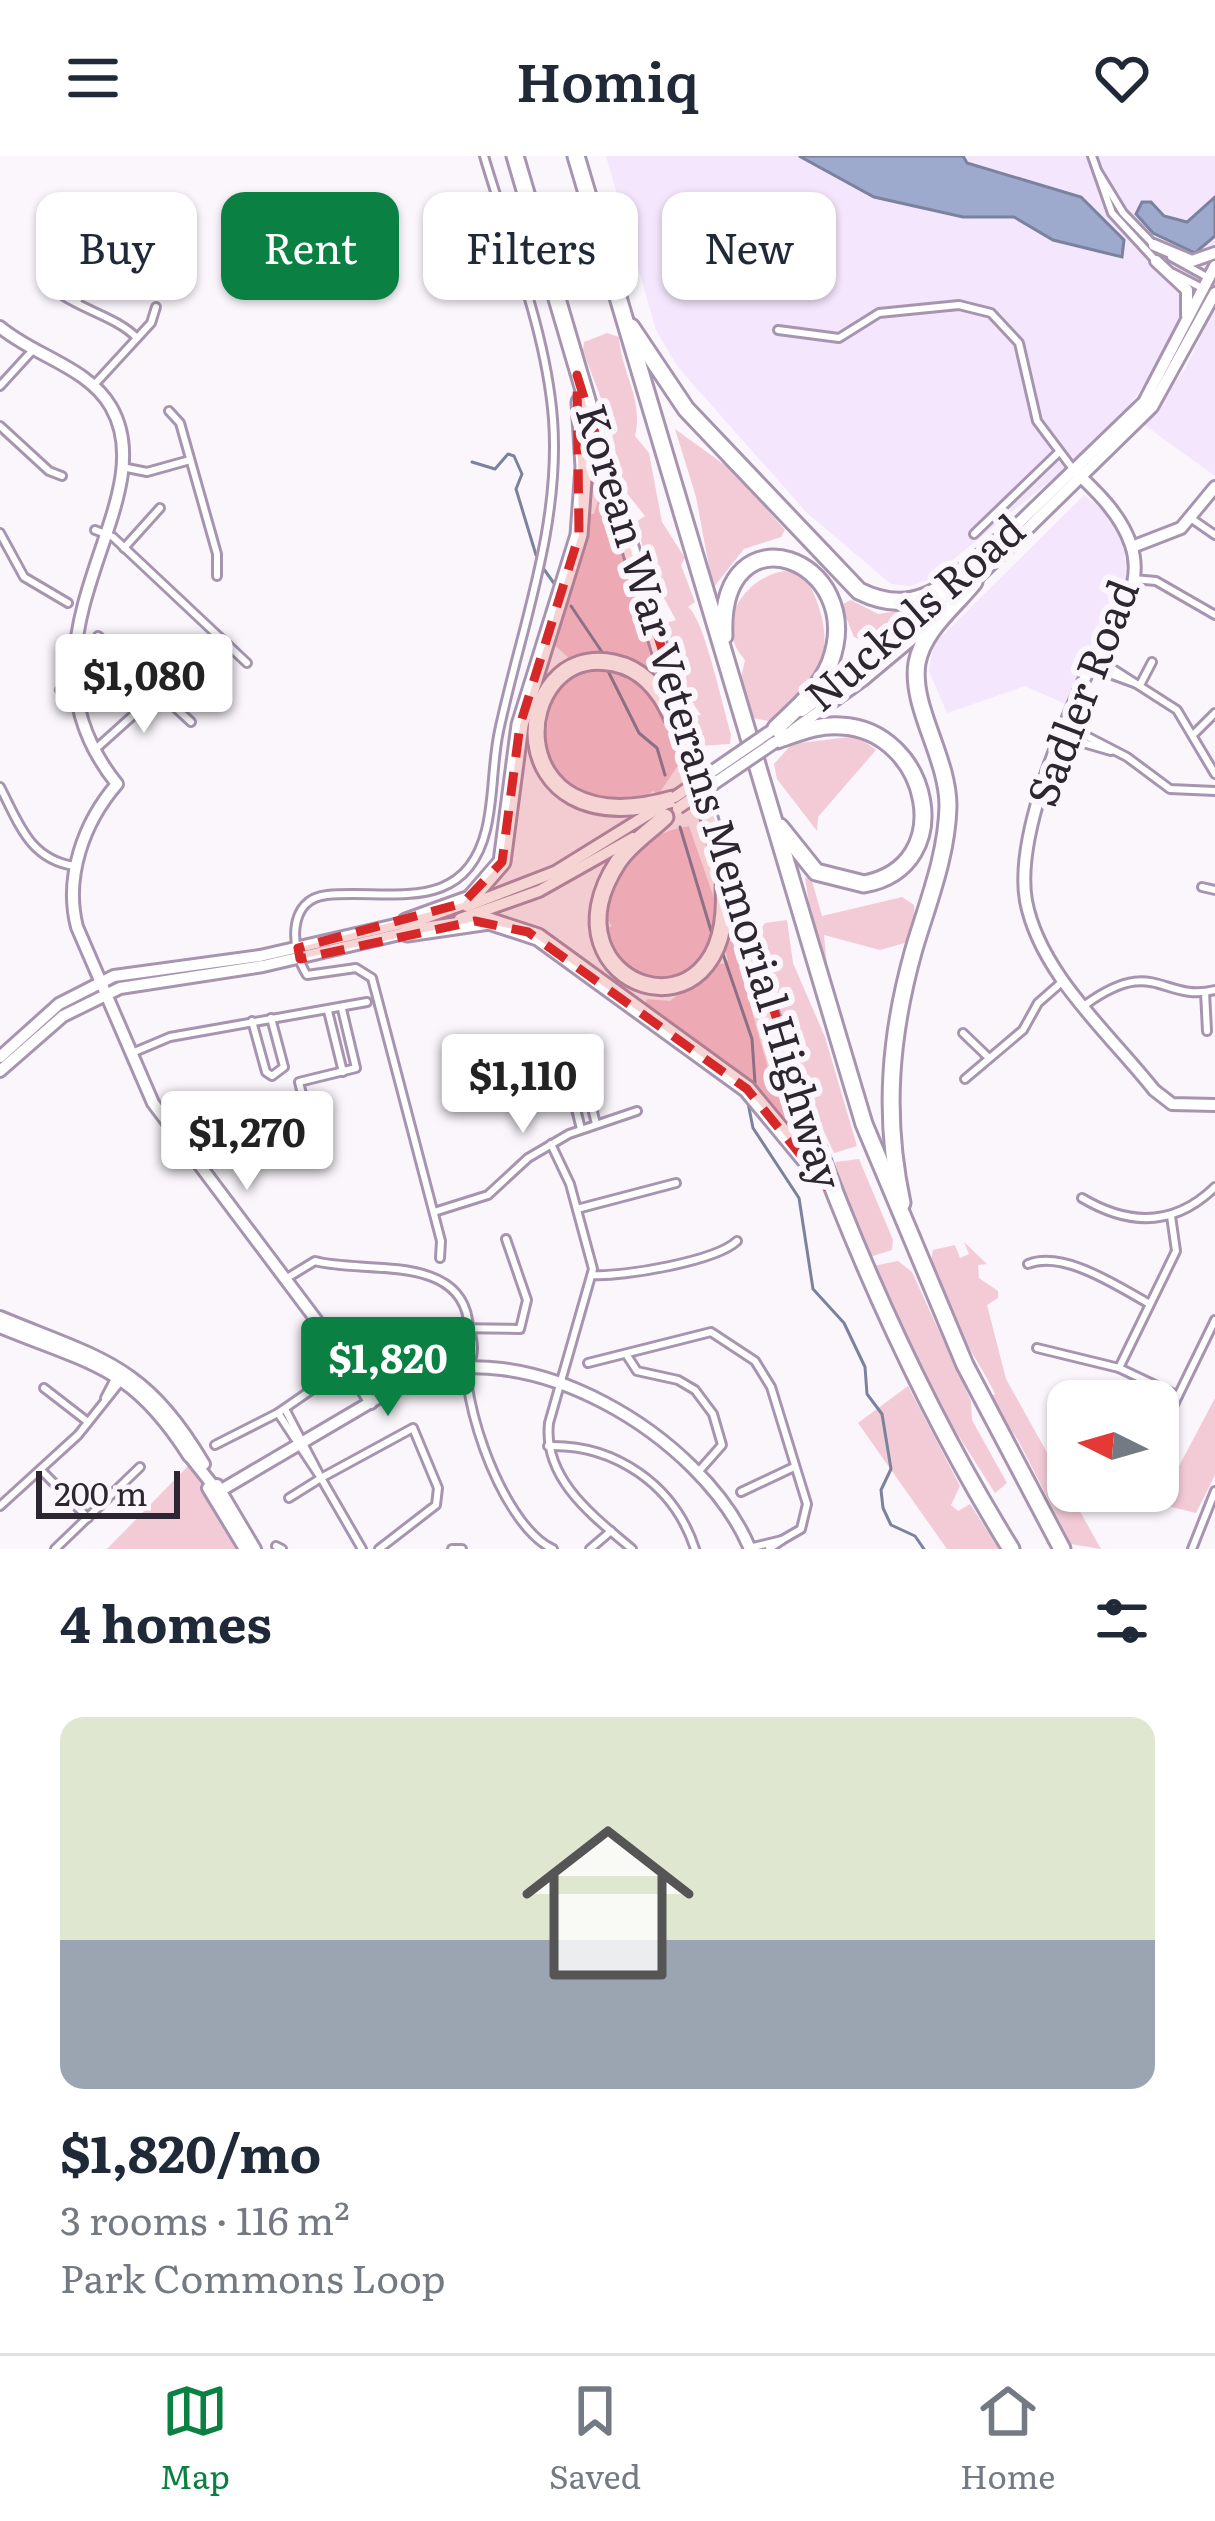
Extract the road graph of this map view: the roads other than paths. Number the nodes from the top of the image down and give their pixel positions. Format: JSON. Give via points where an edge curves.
{"nodes":[{"id":1,"x":484,"y":156,"type":"edge"},
{"id":2,"x":515,"y":156,"type":"edge"},
{"id":3,"x":576,"y":156,"type":"edge"},
{"id":4,"x":1092,"y":156,"type":"edge"},
{"id":5,"x":1096,"y":169,"type":"junction"},
{"id":6,"x":1154,"y":245,"type":"junction"},
{"id":7,"x":1215,"y":253,"type":"edge"},
{"id":8,"x":1156,"y":261,"type":"junction"},
{"id":9,"x":1213,"y":285,"type":"edge"},
{"id":10,"x":74,"y":300,"type":"edge"},
{"id":11,"x":77,"y":302,"type":"joint"},
{"id":12,"x":157,"y":307,"type":"dead end"},
{"id":13,"x":1215,"y":309,"type":"edge"},
{"id":14,"x":624,"y":316,"type":"junction"},
{"id":15,"x":0,"y":327,"type":"edge"},
{"id":16,"x":778,"y":330,"type":"dead end"},
{"id":17,"x":137,"y":338,"type":"junction"},
{"id":18,"x":32,"y":351,"type":"junction"},
{"id":19,"x":1180,"y":351,"type":"junction"},
{"id":20,"x":578,"y":375,"type":"junction"},
{"id":21,"x":0,"y":386,"type":"edge"},
{"id":22,"x":94,"y":386,"type":"junction"},
{"id":23,"x":169,"y":411,"type":"dead end"},
{"id":24,"x":0,"y":426,"type":"edge"},
{"id":25,"x":1058,"y":453,"type":"junction"},
{"id":26,"x":190,"y":460,"type":"junction"},
{"id":27,"x":118,"y":466,"type":"junction"},
{"id":28,"x":1079,"y":475,"type":"junction"},
{"id":29,"x":62,"y":476,"type":"dead end"},
{"id":30,"x":1215,"y":487,"type":"edge"},
{"id":31,"x":160,"y":508,"type":"dead end"},
{"id":32,"x":1192,"y":519,"type":"junction"},
{"id":33,"x":95,"y":530,"type":"junction"},
{"id":34,"x":0,"y":532,"type":"edge"},
{"id":35,"x":974,"y":534,"type":"dead end"},
{"id":36,"x":1215,"y":536,"type":"edge"},
{"id":37,"x":999,"y":542,"type":"junction"},
{"id":38,"x":1132,"y":547,"type":"junction"},
{"id":39,"x":124,"y":548,"type":"junction"},
{"id":40,"x":217,"y":576,"type":"dead end"},
{"id":41,"x":1133,"y":579,"type":"junction"},
{"id":42,"x":974,"y":581,"type":"junction"},
{"id":43,"x":67,"y":608,"type":"joint"},
{"id":44,"x":1215,"y":615,"type":"edge"},
{"id":45,"x":98,"y":636,"type":"dead end"},
{"id":46,"x":116,"y":652,"type":"junction"},
{"id":47,"x":1152,"y":662,"type":"dead end"},
{"id":48,"x":247,"y":663,"type":"dead end"},
{"id":49,"x":1093,"y":663,"type":"junction"},
{"id":50,"x":58,"y":671,"type":"dead end"},
{"id":51,"x":1140,"y":685,"type":"junction"},
{"id":52,"x":61,"y":690,"type":"junction"},
{"id":53,"x":159,"y":692,"type":"junction"},
{"id":54,"x":738,"y":704,"type":"junction"},
{"id":55,"x":1215,"y":713,"type":"edge"},
{"id":56,"x":190,"y":722,"type":"dead end"},
{"id":57,"x":1065,"y":731,"type":"junction"},
{"id":58,"x":1195,"y":733,"type":"junction"},
{"id":59,"x":775,"y":735,"type":"junction"},
{"id":60,"x":99,"y":746,"type":"dead end"},
{"id":61,"x":694,"y":769,"type":"junction"},
{"id":62,"x":1215,"y":774,"type":"edge"},
{"id":63,"x":0,"y":787,"type":"edge"},
{"id":64,"x":1215,"y":791,"type":"edge"},
{"id":65,"x":766,"y":803,"type":"junction"},
{"id":66,"x":673,"y":805,"type":"junction"},
{"id":67,"x":716,"y":843,"type":"junction"},
{"id":68,"x":77,"y":866,"type":"junction"},
{"id":69,"x":1202,"y":887,"type":"dead end"},
{"id":70,"x":1215,"y":890,"type":"edge"},
{"id":71,"x":406,"y":928,"type":"junction"},
{"id":72,"x":299,"y":953,"type":"junction"},
{"id":73,"x":1065,"y":980,"type":"junction"},
{"id":74,"x":106,"y":986,"type":"junction"},
{"id":75,"x":1215,"y":990,"type":"edge"},
{"id":76,"x":1205,"y":992,"type":"junction"},
{"id":77,"x":367,"y":1002,"type":"dead end"},
{"id":78,"x":1085,"y":1005,"type":"junction"},
{"id":79,"x":342,"y":1009,"type":"junction"},
{"id":80,"x":328,"y":1011,"type":"junction"},
{"id":81,"x":270,"y":1016,"type":"junction"},
{"id":82,"x":253,"y":1021,"type":"junction"},
{"id":83,"x":1207,"y":1031,"type":"dead end"},
{"id":84,"x":963,"y":1034,"type":"dead end"},
{"id":85,"x":132,"y":1053,"type":"junction"},
{"id":86,"x":0,"y":1057,"type":"edge"},
{"id":87,"x":989,"y":1058,"type":"junction"},
{"id":88,"x":0,"y":1071,"type":"edge"},
{"id":89,"x":343,"y":1072,"type":"junction"},
{"id":90,"x":965,"y":1079,"type":"dead end"},
{"id":91,"x":304,"y":1102,"type":"dead end"},
{"id":92,"x":1215,"y":1105,"type":"edge"},
{"id":93,"x":637,"y":1111,"type":"dead end"},
{"id":94,"x":597,"y":1125,"type":"junction"},
{"id":95,"x":581,"y":1129,"type":"junction"},
{"id":96,"x":550,"y":1144,"type":"junction"},
{"id":97,"x":676,"y":1183,"type":"dead end"},
{"id":98,"x":1215,"y":1187,"type":"edge"},
{"id":99,"x":830,"y":1191,"type":"junction"},
{"id":100,"x":1082,"y":1198,"type":"dead end"},
{"id":101,"x":578,"y":1209,"type":"junction"},
{"id":102,"x":434,"y":1212,"type":"junction"},
{"id":103,"x":1172,"y":1216,"type":"junction"},
{"id":104,"x":506,"y":1239,"type":"dead end"},
{"id":105,"x":737,"y":1240,"type":"dead end"},
{"id":106,"x":910,"y":1241,"type":"junction"},
{"id":107,"x":440,"y":1258,"type":"dead end"},
{"id":108,"x":1028,"y":1264,"type":"dead end"},
{"id":109,"x":593,"y":1275,"type":"junction"},
{"id":110,"x":285,"y":1280,"type":"junction"},
{"id":111,"x":1148,"y":1303,"type":"junction"},
{"id":112,"x":0,"y":1320,"type":"edge"},
{"id":113,"x":1215,"y":1320,"type":"edge"},
{"id":114,"x":469,"y":1328,"type":"junction"},
{"id":115,"x":382,"y":1337,"type":"dead end"},
{"id":116,"x":1211,"y":1337,"type":"edge"},
{"id":117,"x":1037,"y":1348,"type":"dead end"},
{"id":118,"x":625,"y":1352,"type":"junction"},
{"id":119,"x":588,"y":1363,"type":"dead end"},
{"id":120,"x":469,"y":1365,"type":"junction"},
{"id":121,"x":1119,"y":1368,"type":"junction"},
{"id":122,"x":122,"y":1373,"type":"junction"},
{"id":123,"x":330,"y":1377,"type":"dead end"},
{"id":124,"x":1144,"y":1380,"type":"edge"},
{"id":125,"x":560,"y":1386,"type":"junction"},
{"id":126,"x":44,"y":1388,"type":"dead end"},
{"id":127,"x":1179,"y":1394,"type":"edge"},
{"id":128,"x":371,"y":1402,"type":"junction"},
{"id":129,"x":281,"y":1411,"type":"junction"},
{"id":130,"x":88,"y":1422,"type":"junction"},
{"id":131,"x":300,"y":1444,"type":"junction"},
{"id":132,"x":215,"y":1445,"type":"dead end"},
{"id":133,"x":548,"y":1446,"type":"junction"},
{"id":134,"x":140,"y":1467,"type":"dead end"},
{"id":135,"x":794,"y":1467,"type":"junction"},
{"id":136,"x":41,"y":1470,"type":"junction"},
{"id":137,"x":699,"y":1471,"type":"junction"},
{"id":138,"x":321,"y":1478,"type":"junction"},
{"id":139,"x":1215,"y":1491,"type":"edge"},
{"id":140,"x":741,"y":1492,"type":"dead end"},
{"id":141,"x":216,"y":1493,"type":"junction"},
{"id":142,"x":289,"y":1498,"type":"dead end"},
{"id":143,"x":0,"y":1506,"type":"edge"},
{"id":144,"x":88,"y":1518,"type":"junction"},
{"id":145,"x":611,"y":1531,"type":"junction"},
{"id":146,"x":782,"y":1540,"type":"junction"},
{"id":147,"x":251,"y":1548,"type":"edge"},
{"id":148,"x":750,"y":1548,"type":"edge"},
{"id":149,"x":55,"y":1549,"type":"edge"},
{"id":150,"x":362,"y":1549,"type":"edge"},
{"id":151,"x":379,"y":1549,"type":"edge"},
{"id":152,"x":452,"y":1549,"type":"edge"},
{"id":153,"x":462,"y":1549,"type":"edge"},
{"id":154,"x":553,"y":1549,"type":"edge"},
{"id":155,"x":590,"y":1549,"type":"edge"},
{"id":156,"x":632,"y":1549,"type":"edge"},
{"id":157,"x":695,"y":1549,"type":"edge"},
{"id":158,"x":769,"y":1549,"type":"edge"},
{"id":159,"x":1011,"y":1549,"type":"edge"},
{"id":160,"x":1062,"y":1549,"type":"edge"},
{"id":161,"x":1192,"y":1549,"type":"edge"}],
"edges":[{"from":1,"to":72,"type":"street","via":[[541,350],[554,447],[549,520],[500,727],[486,830],[466,868],[432,891],[311,900],[296,918]]},
{"from":2,"to":20,"type":"highway","name":"Korean War Veterans Memorial Highway"},
{"from":3,"to":14,"type":"highway","name":"Korean War Veterans Memorial Highway"},
{"from":4,"to":5,"type":"street"},
{"from":5,"to":6,"type":"street"},
{"from":5,"to":8,"type":"street","via":[[1112,213]]},
{"from":6,"to":7,"type":"main road","via":[[1192,261]]},
{"from":6,"to":9,"type":"street"},
{"from":8,"to":9,"type":"street"},
{"from":8,"to":19,"type":"main road","via":[[1190,300]]},
{"from":9,"to":19,"type":"main road","name":"Nuckols Road"},
{"from":10,"to":11,"type":"street"},
{"from":11,"to":17,"type":"street","via":[[112,316]]},
{"from":12,"to":17,"type":"street"},
{"from":13,"to":19,"type":"main road"},
{"from":14,"to":37,"type":"highway","via":[[686,409],[860,591],[896,603],[928,598]]},
{"from":14,"to":54,"type":"highway","name":"Korean War Veterans Memorial Highway"},
{"from":15,"to":18,"type":"main road"},
{"from":16,"to":25,"type":"street","via":[[839,338],[879,313],[983,309],[1019,343],[1036,421]]},
{"from":17,"to":22,"type":"street"},
{"from":18,"to":21,"type":"street"},
{"from":18,"to":22,"type":"main road"},
{"from":19,"to":28,"type":"main road","name":"Nuckols Road","via":[[1152,407]]},
{"from":20,"to":61,"type":"highway","name":"Korean War Veterans Memorial Highway"},
{"from":20,"to":71,"type":"highway","via":[[579,535],[520,725],[502,862],[470,899]]},
{"from":22,"to":27,"type":"main road","via":[[117,421]]},
{"from":23,"to":26,"type":"street"},
{"from":24,"to":29,"type":"street"},
{"from":25,"to":28,"type":"street"},
{"from":25,"to":35,"type":"street"},
{"from":26,"to":27,"type":"street","via":[[147,472]]},
{"from":26,"to":40,"type":"street"},
{"from":27,"to":33,"type":"main road"},
{"from":28,"to":37,"type":"main road","name":"Nuckols Road"},
{"from":28,"to":38,"type":"main road","name":"Sadler Road"},
{"from":28,"to":42,"type":"main road","name":"Nuckols Road"},
{"from":30,"to":32,"type":"main road","name":"Sadler Road"},
{"from":31,"to":39,"type":"street"},
{"from":32,"to":36,"type":"street"},
{"from":32,"to":38,"type":"main road","name":"Sadler Road","via":[[1172,535]]},
{"from":33,"to":39,"type":"street"},
{"from":33,"to":43,"type":"main road"},
{"from":34,"to":43,"type":"street","via":[[23,577]]},
{"from":37,"to":59,"type":"main road","name":"Nuckols Road","via":[[888,647]]},
{"from":38,"to":41,"type":"main road","name":"Sadler Road"},
{"from":39,"to":48,"type":"street"},
{"from":41,"to":44,"type":"street","via":[[1156,581]]},
{"from":41,"to":49,"type":"main road","name":"Sadler Road"},
{"from":42,"to":59,"type":"main road","name":"Nuckols Road","via":[[898,653]]},
{"from":42,"to":106,"type":"highway","via":[[929,633],[916,674],[948,809],[890,1064],[892,1144]]},
{"from":45,"to":46,"type":"street"},
{"from":46,"to":52,"type":"street","via":[[88,681]]},
{"from":46,"to":53,"type":"street"},
{"from":47,"to":51,"type":"street"},
{"from":49,"to":51,"type":"street"},
{"from":49,"to":57,"type":"main road","name":"Sadler Road"},
{"from":50,"to":52,"type":"main road"},
{"from":51,"to":58,"type":"street"},
{"from":52,"to":68,"type":"main road","via":[[77,736],[120,780],[90,823]]},
{"from":53,"to":56,"type":"street"},
{"from":53,"to":60,"type":"street"},
{"from":54,"to":59,"type":"highway","via":[[724,631],[728,598],[752,563],[795,559],[824,589],[835,640],[814,690]]},
{"from":54,"to":65,"type":"highway","name":"Korean War Veterans Memorial Highway"},
{"from":55,"to":58,"type":"street"},
{"from":57,"to":64,"type":"street","via":[[1114,751],[1170,789]]},
{"from":57,"to":73,"type":"main road","name":"Sadler Road","via":[[1024,871],[1036,931]]},
{"from":58,"to":62,"type":"street"},
{"from":59,"to":65,"type":"highway","via":[[833,725],[876,735],[914,773],[924,827],[899,870],[877,882],[845,884],[806,865]]},
{"from":59,"to":66,"type":"main road","name":"Nuckols Road","bridge":true},
{"from":61,"to":66,"type":"highway","via":[[666,702],[631,669],[584,663],[547,691],[538,748],[566,793],[608,810]]},
{"from":61,"to":67,"type":"highway","name":"Korean War Veterans Memorial Highway"},
{"from":63,"to":68,"type":"street","via":[[35,850]]},
{"from":65,"to":106,"type":"highway","name":"Korean War Veterans Memorial Highway","via":[[845,1069]]},
{"from":66,"to":67,"type":"highway","via":[[622,857],[603,898],[603,948],[631,982],[674,987],[714,954],[725,918]]},
{"from":66,"to":71,"type":"main road","name":"Nuckols Road","via":[[539,880]]},
{"from":66,"to":71,"type":"main road","name":"Nuckols Road","via":[[539,891]]},
{"from":67,"to":99,"type":"highway","name":"Korean War Veterans Memorial Highway"},
{"from":68,"to":74,"type":"main road","via":[[75,919]]},
{"from":69,"to":70,"type":"street"},
{"from":71,"to":72,"type":"main road","name":"Nuckols Road"},
{"from":71,"to":99,"type":"highway","via":[[489,922],[538,937],[747,1089]]},
{"from":72,"to":74,"type":"main road","name":"Nuckols Road"},
{"from":72,"to":102,"type":"street","via":[[312,977],[356,968],[370,974]]},
{"from":73,"to":78,"type":"main road","name":"Sadler Road"},
{"from":73,"to":87,"type":"street"},
{"from":74,"to":85,"type":"main road"},
{"from":74,"to":86,"type":"main road","name":"Nuckols Road","via":[[58,1004]]},
{"from":74,"to":88,"type":"main road","name":"Nuckols Road"},
{"from":75,"to":76,"type":"street"},
{"from":76,"to":78,"type":"street","via":[[1143,979],[1114,985]]},
{"from":76,"to":83,"type":"street"},
{"from":77,"to":79,"type":"street"},
{"from":78,"to":92,"type":"main road","name":"Sadler Road","via":[[1164,1100]]},
{"from":79,"to":80,"type":"street"},
{"from":79,"to":89,"type":"street","via":[[356,1068]]},
{"from":80,"to":81,"type":"street"},
{"from":80,"to":89,"type":"street"},
{"from":81,"to":82,"type":"street"},
{"from":81,"to":82,"type":"street","via":[[284,1067],[272,1076]]},
{"from":82,"to":85,"type":"street"},
{"from":84,"to":87,"type":"street"},
{"from":85,"to":110,"type":"main road","via":[[175,1138]]},
{"from":87,"to":90,"type":"street"},
{"from":89,"to":91,"type":"street","via":[[299,1082]]},
{"from":93,"to":94,"type":"street"},
{"from":94,"to":95,"type":"street"},
{"from":94,"to":95,"type":"street","via":[[591,1104],[582,1101]]},
{"from":95,"to":96,"type":"street"},
{"from":96,"to":101,"type":"street"},
{"from":96,"to":102,"type":"street","via":[[488,1195]]},
{"from":97,"to":101,"type":"street"},
{"from":98,"to":103,"type":"street"},
{"from":99,"to":159,"type":"highway","name":"Korean War Veterans Memorial Highway","via":[[914,1373]]},
{"from":100,"to":103,"type":"street","via":[[1130,1219]]},
{"from":101,"to":109,"type":"street"},
{"from":102,"to":107,"type":"street"},
{"from":103,"to":111,"type":"street","via":[[1176,1251]]},
{"from":104,"to":114,"type":"street","via":[[527,1300],[525,1325],[510,1332]]},
{"from":105,"to":109,"type":"street","via":[[681,1261]]},
{"from":106,"to":160,"type":"highway","name":"Korean War Veterans Memorial Highway"},
{"from":108,"to":111,"type":"street","via":[[1086,1272]]},
{"from":109,"to":125,"type":"street"},
{"from":110,"to":114,"type":"street","via":[[315,1261],[341,1269],[395,1266],[452,1288],[465,1303]]},
{"from":110,"to":128,"type":"main road"},
{"from":111,"to":121,"type":"street"},
{"from":112,"to":122,"type":"main road"},
{"from":113,"to":116,"type":"street"},
{"from":114,"to":115,"type":"street"},
{"from":114,"to":120,"type":"street"},
{"from":116,"to":127,"type":"street"},
{"from":117,"to":121,"type":"street"},
{"from":118,"to":119,"type":"street"},
{"from":118,"to":135,"type":"street","via":[[724,1336],[764,1371]]},
{"from":118,"to":137,"type":"street","via":[[637,1371],[685,1383],[709,1407],[722,1445]]},
{"from":120,"to":125,"type":"main road"},
{"from":120,"to":128,"type":"main road","via":[[430,1371]]},
{"from":120,"to":154,"type":"street","via":[[500,1491]]},
{"from":121,"to":124,"type":"street"},
{"from":122,"to":130,"type":"street"},
{"from":122,"to":141,"type":"main road","via":[[166,1419]]},
{"from":122,"to":141,"type":"main road","via":[[172,1414]]},
{"from":123,"to":129,"type":"street"},
{"from":125,"to":133,"type":"street"},
{"from":125,"to":137,"type":"main road","via":[[632,1417]]},
{"from":126,"to":130,"type":"street"},
{"from":128,"to":131,"type":"main road"},
{"from":129,"to":131,"type":"street"},
{"from":129,"to":132,"type":"street"},
{"from":130,"to":136,"type":"street"},
{"from":131,"to":138,"type":"street"},
{"from":131,"to":141,"type":"main road"},
{"from":133,"to":145,"type":"street","via":[[555,1470]]},
{"from":133,"to":157,"type":"street","via":[[584,1445],[635,1468],[668,1501]]},
{"from":134,"to":144,"type":"street"},
{"from":135,"to":140,"type":"street"},
{"from":135,"to":146,"type":"street","via":[[806,1511],[798,1533]]},
{"from":136,"to":143,"type":"street"},
{"from":136,"to":144,"type":"street"},
{"from":137,"to":148,"type":"main road"},
{"from":138,"to":142,"type":"street"},
{"from":138,"to":150,"type":"street"},
{"from":138,"to":151,"type":"street","via":[[402,1430],[418,1431],[436,1505]]},
{"from":139,"to":161,"type":"street"},
{"from":141,"to":147,"type":"main road"},
{"from":144,"to":149,"type":"street"},
{"from":145,"to":155,"type":"street"},
{"from":145,"to":156,"type":"street"},
{"from":146,"to":148,"type":"street"},
{"from":146,"to":158,"type":"street"},
{"from":152,"to":153,"type":"street"}]}
